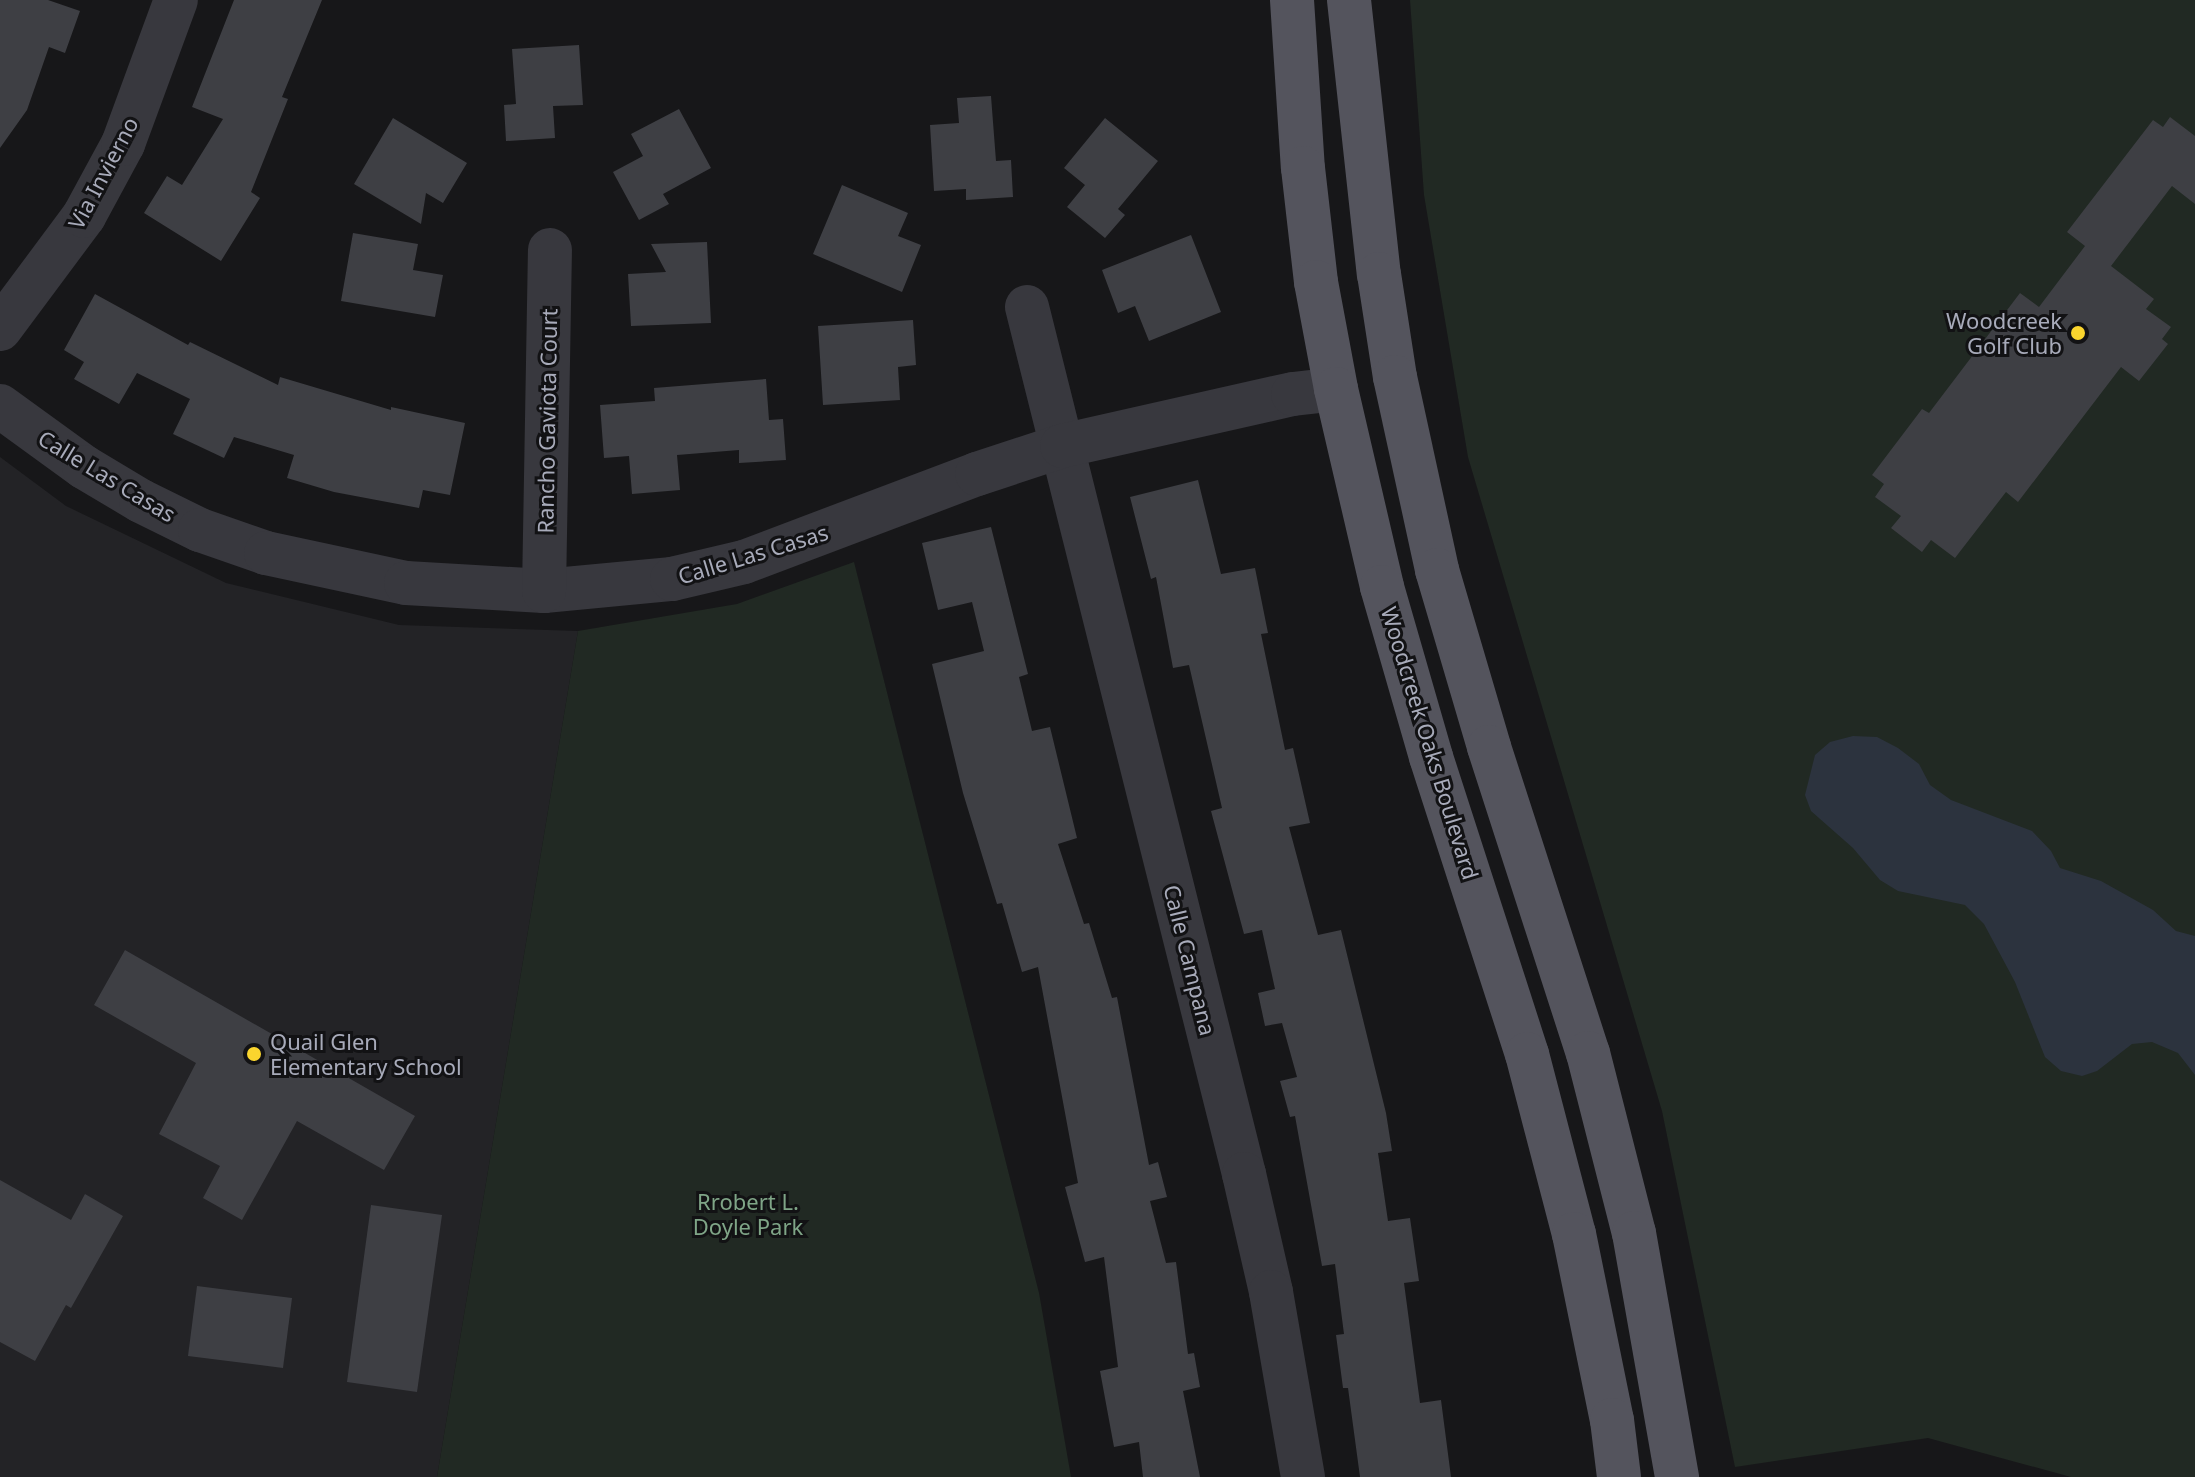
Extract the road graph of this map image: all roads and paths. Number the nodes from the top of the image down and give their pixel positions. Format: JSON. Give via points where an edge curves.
{"nodes":[{"id":1,"x":176,"y":0,"type":"edge"},
{"id":2,"x":1292,"y":0,"type":"edge"},
{"id":3,"x":1349,"y":0,"type":"edge"},
{"id":4,"x":550,"y":250,"type":"dead end"},
{"id":5,"x":1027,"y":307,"type":"dead end"},
{"id":6,"x":0,"y":329,"type":"edge"},
{"id":7,"x":1395,"y":377,"type":"junction"},
{"id":8,"x":1336,"y":389,"type":"junction"},
{"id":9,"x":0,"y":406,"type":"edge"},
{"id":10,"x":1062,"y":446,"type":"junction"},
{"id":11,"x":544,"y":591,"type":"junction"},
{"id":12,"x":1303,"y":1477,"type":"edge"},
{"id":13,"x":1619,"y":1477,"type":"edge"},
{"id":14,"x":1677,"y":1477,"type":"edge"}],
"edges":[{"from":1,"to":6,"type":"street","name":"Via Invierno","via":[[123,144],[84,216]]},
{"from":2,"to":8,"type":"main road","name":"Woodcreek Oaks Boulevard","via":[[1316,282]]},
{"from":3,"to":7,"type":"main road"},
{"from":4,"to":11,"type":"street","name":"Rancho Gaviota Court"},
{"from":5,"to":10,"type":"street","name":"Calle Campana"},
{"from":7,"to":8,"type":"main road"},
{"from":7,"to":14,"type":"main road","via":[[1437,570],[1588,1053],[1634,1233]]},
{"from":8,"to":10,"type":"street","name":"Calle Las Casas"},
{"from":8,"to":13,"type":"main road","name":"Woodcreek Oaks Boulevard","via":[[1394,630],[1527,1054],[1574,1234]]},
{"from":9,"to":11,"type":"street","name":"Calle Las Casas","via":[[141,501],[200,530],[266,553],[406,583]]},
{"from":10,"to":11,"type":"street","name":"Calle Las Casas","via":[[744,562],[672,579]]},
{"from":10,"to":12,"type":"street","name":"Calle Campana","via":[[1265,1263]]}]}
